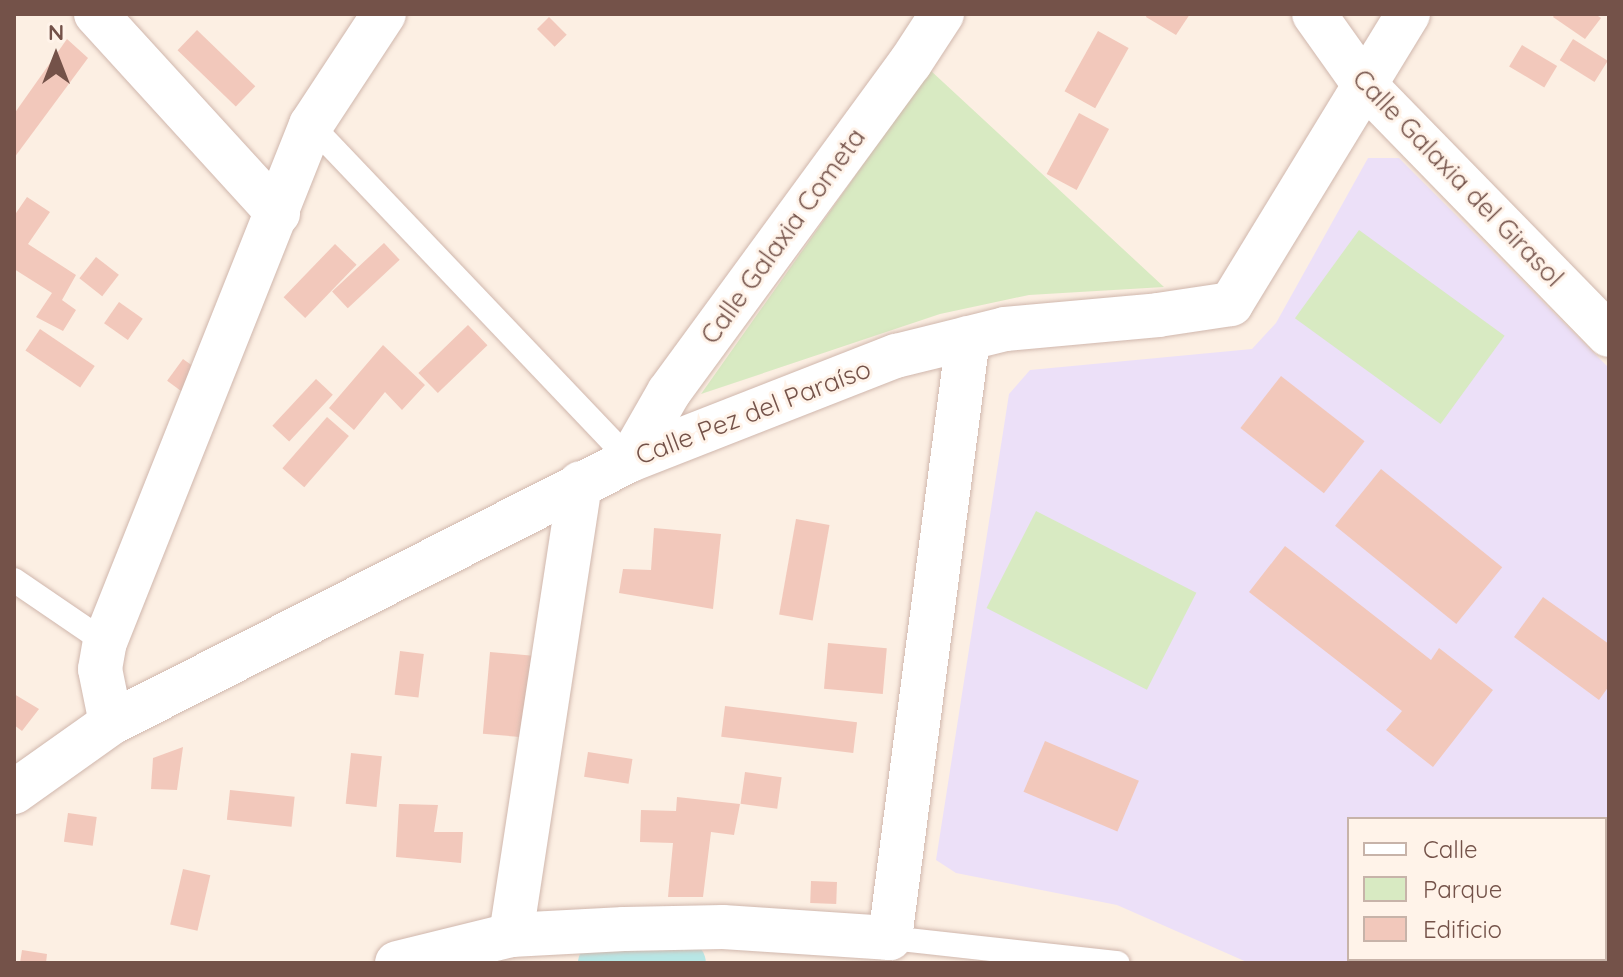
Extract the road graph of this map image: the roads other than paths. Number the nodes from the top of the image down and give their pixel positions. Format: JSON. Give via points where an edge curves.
{"nodes":[{"id":1,"x":96,"y":14,"type":"edge"},
{"id":2,"x":384,"y":14,"type":"edge"},
{"id":3,"x":942,"y":14,"type":"edge"},
{"id":4,"x":1314,"y":14,"type":"edge"},
{"id":5,"x":1408,"y":14,"type":"edge"},
{"id":6,"x":1363,"y":83,"type":"junction"},
{"id":7,"x":311,"y":125,"type":"junction"},
{"id":8,"x":278,"y":213,"type":"junction"},
{"id":9,"x":1609,"y":335,"type":"edge"},
{"id":10,"x":968,"y":338,"type":"junction"},
{"id":11,"x":630,"y":460,"type":"junction"},
{"id":12,"x":580,"y":483,"type":"junction"},
{"id":13,"x":14,"y":580,"type":"edge"},
{"id":14,"x":105,"y":642,"type":"junction"},
{"id":15,"x":111,"y":723,"type":"junction"},
{"id":16,"x":14,"y":792,"type":"edge"},
{"id":17,"x":511,"y":935,"type":"junction"},
{"id":18,"x":890,"y":938,"type":"junction"},
{"id":19,"x":397,"y":963,"type":"edge"},
{"id":20,"x":1118,"y":963,"type":"edge"}],
"edges":[{"from":1,"to":8,"type":"street"},
{"from":2,"to":7,"type":"street"},
{"from":3,"to":11,"type":"street","name":"Calle Galaxia Cometa","via":[[669,392]]},
{"from":4,"to":6,"type":"street","name":"Calle Galaxia del Girasol"},
{"from":5,"to":6,"type":"street","name":"Calle Pez del Paraíso"},
{"from":6,"to":9,"type":"street","name":"Calle Galaxia del Girasol"},
{"from":6,"to":10,"type":"street","name":"Calle Pez del Paraíso","via":[[1231,304],[1005,329]]},
{"from":7,"to":8,"type":"street"},
{"from":7,"to":11,"type":"lane"},
{"from":8,"to":14,"type":"street"},
{"from":10,"to":11,"type":"street","name":"Calle Pez del Paraíso","via":[[896,356]]},
{"from":10,"to":18,"type":"street"},
{"from":11,"to":12,"type":"street","name":"Calle Pez del Paraíso"},
{"from":12,"to":15,"type":"street","name":"Calle Pez del Paraíso"},
{"from":12,"to":17,"type":"street"},
{"from":13,"to":14,"type":"lane"},
{"from":14,"to":15,"type":"street","via":[[100,669]]},
{"from":15,"to":16,"type":"street","name":"Calle Pez del Paraíso"},
{"from":17,"to":18,"type":"street","via":[[723,927]]},
{"from":17,"to":19,"type":"street"},
{"from":18,"to":20,"type":"lane"}]}
